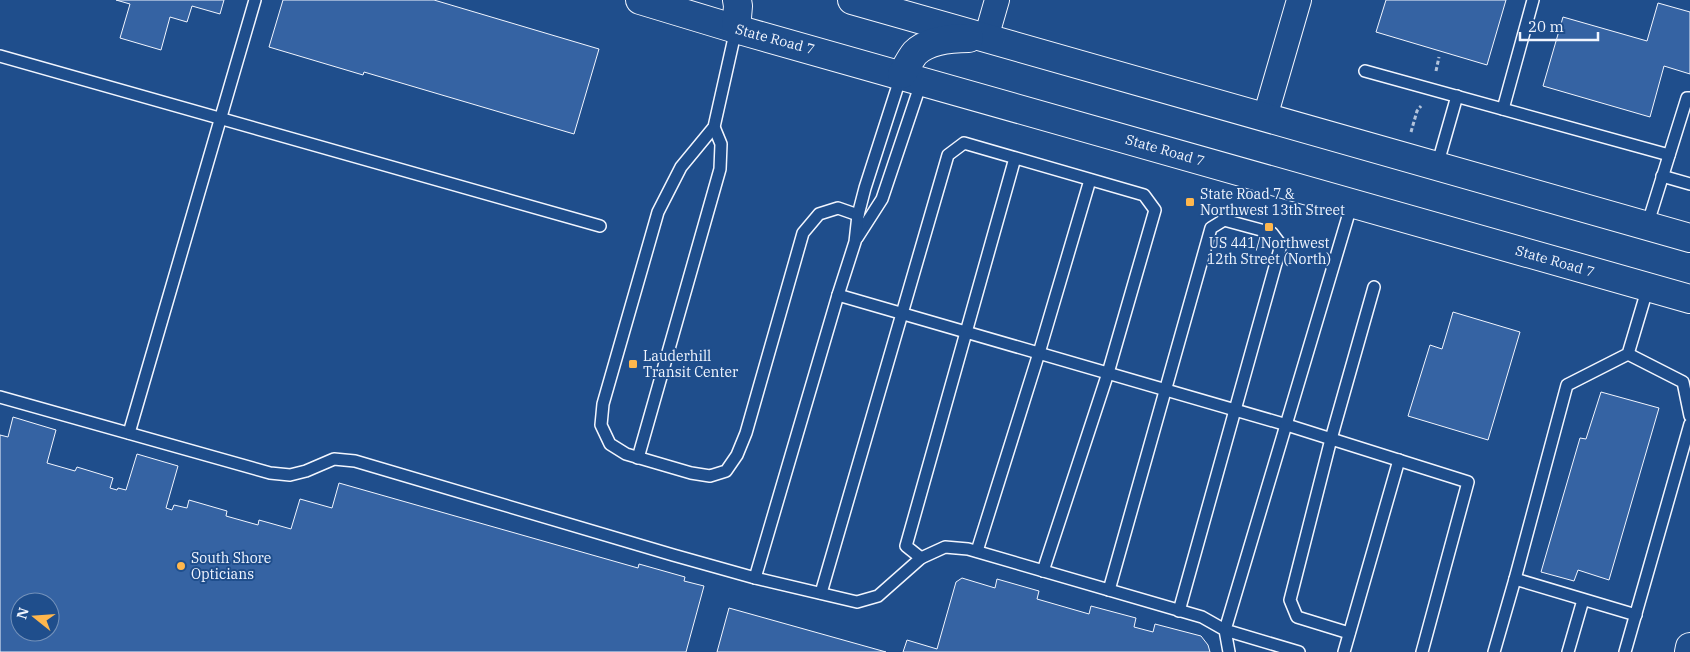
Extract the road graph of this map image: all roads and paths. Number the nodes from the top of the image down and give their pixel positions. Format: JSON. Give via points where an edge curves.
{"nodes":[{"id":1,"x":255,"y":0,"type":"edge"},
{"id":2,"x":640,"y":0,"type":"edge"},
{"id":3,"x":737,"y":0,"type":"edge"},
{"id":4,"x":852,"y":0,"type":"edge"},
{"id":5,"x":997,"y":0,"type":"edge"},
{"id":6,"x":1299,"y":0,"type":"edge"},
{"id":7,"x":1533,"y":0,"type":"edge"},
{"id":8,"x":736,"y":29,"type":"junction"},
{"id":9,"x":986,"y":38,"type":"junction"},
{"id":10,"x":0,"y":56,"type":"edge"},
{"id":11,"x":1365,"y":71,"type":"dead end"},
{"id":12,"x":912,"y":77,"type":"junction"},
{"id":13,"x":1457,"y":96,"type":"junction"},
{"id":14,"x":1690,"y":98,"type":"edge"},
{"id":15,"x":1503,"y":109,"type":"junction"},
{"id":16,"x":1265,"y":117,"type":"junction"},
{"id":17,"x":220,"y":118,"type":"junction"},
{"id":18,"x":714,"y":127,"type":"junction"},
{"id":19,"x":1669,"y":155,"type":"junction"},
{"id":20,"x":1015,"y":158,"type":"junction"},
{"id":21,"x":1438,"y":166,"type":"junction"},
{"id":22,"x":1662,"y":176,"type":"junction"},
{"id":23,"x":1090,"y":180,"type":"junction"},
{"id":24,"x":1690,"y":184,"type":"edge"},
{"id":25,"x":1352,"y":203,"type":"junction"},
{"id":26,"x":858,"y":215,"type":"junction"},
{"id":27,"x":600,"y":226,"type":"dead end"},
{"id":28,"x":1647,"y":226,"type":"junction"},
{"id":29,"x":1690,"y":238,"type":"edge"},
{"id":30,"x":855,"y":242,"type":"junction"},
{"id":31,"x":1648,"y":287,"type":"junction"},
{"id":32,"x":1374,"y":288,"type":"dead end"},
{"id":33,"x":838,"y":295,"type":"junction"},
{"id":34,"x":1690,"y":299,"type":"edge"},
{"id":35,"x":901,"y":313,"type":"junction"},
{"id":36,"x":966,"y":332,"type":"junction"},
{"id":37,"x":1039,"y":353,"type":"junction"},
{"id":38,"x":1628,"y":354,"type":"junction"},
{"id":39,"x":1108,"y":373,"type":"junction"},
{"id":40,"x":1166,"y":390,"type":"junction"},
{"id":41,"x":0,"y":397,"type":"edge"},
{"id":42,"x":1236,"y":410,"type":"junction"},
{"id":43,"x":1690,"y":416,"type":"edge"},
{"id":44,"x":1690,"y":424,"type":"edge"},
{"id":45,"x":1287,"y":425,"type":"junction"},
{"id":46,"x":129,"y":433,"type":"junction"},
{"id":47,"x":1331,"y":439,"type":"junction"},
{"id":48,"x":638,"y":458,"type":"junction"},
{"id":49,"x":1399,"y":460,"type":"junction"},
{"id":50,"x":976,"y":551,"type":"junction"},
{"id":51,"x":921,"y":558,"type":"junction"},
{"id":52,"x":1044,"y":571,"type":"junction"},
{"id":53,"x":755,"y":578,"type":"junction"},
{"id":54,"x":1515,"y":579,"type":"junction"},
{"id":55,"x":1109,"y":590,"type":"junction"},
{"id":56,"x":821,"y":593,"type":"junction"},
{"id":57,"x":1583,"y":600,"type":"junction"},
{"id":58,"x":1179,"y":611,"type":"junction"},
{"id":59,"x":1636,"y":615,"type":"junction"},
{"id":60,"x":1225,"y":630,"type":"junction"},
{"id":61,"x":1349,"y":633,"type":"junction"},
{"id":62,"x":1690,"y":647,"type":"edge"},
{"id":63,"x":1229,"y":652,"type":"edge"},
{"id":64,"x":1299,"y":652,"type":"edge"},
{"id":65,"x":1344,"y":652,"type":"edge"},
{"id":66,"x":1422,"y":652,"type":"edge"},
{"id":67,"x":1494,"y":652,"type":"edge"},
{"id":68,"x":1568,"y":652,"type":"edge"},
{"id":69,"x":1625,"y":652,"type":"edge"},
{"id":70,"x":1688,"y":652,"type":"edge"}],
"edges":[{"from":1,"to":17,"type":"lane"},
{"from":2,"to":8,"type":"main road","name":"State Road 7"},
{"from":3,"to":8,"type":"main road"},
{"from":4,"to":9,"type":"main road"},
{"from":5,"to":9,"type":"street"},
{"from":6,"to":16,"type":"street"},
{"from":7,"to":15,"type":"lane"},
{"from":8,"to":12,"type":"main road","name":"State Road 7"},
{"from":8,"to":18,"type":"lane"},
{"from":9,"to":12,"type":"main road","via":[[950,38],[929,44],[915,53]]},
{"from":9,"to":16,"type":"main road"},
{"from":10,"to":17,"type":"lane"},
{"from":11,"to":13,"type":"lane"},
{"from":12,"to":25,"type":"main road","name":"State Road 7"},
{"from":12,"to":26,"type":"lane"},
{"from":12,"to":30,"type":"lane","via":[[882,199]]},
{"from":13,"to":15,"type":"lane"},
{"from":13,"to":21,"type":"lane"},
{"from":14,"to":19,"type":"lane","via":[[1687,98]]},
{"from":15,"to":19,"type":"lane"},
{"from":16,"to":21,"type":"main road"},
{"from":17,"to":27,"type":"lane"},
{"from":17,"to":46,"type":"lane"},
{"from":18,"to":48,"type":"lane","via":[[721,144],[720,170]]},
{"from":18,"to":48,"type":"lane","via":[[681,167],[658,212],[603,404],[601,425],[610,444]]},
{"from":19,"to":22,"type":"lane"},
{"from":20,"to":23,"type":"lane"},
{"from":20,"to":35,"type":"lane","via":[[964,143],[948,155]]},
{"from":20,"to":36,"type":"lane"},
{"from":21,"to":28,"type":"main road"},
{"from":22,"to":24,"type":"lane"},
{"from":22,"to":28,"type":"lane"},
{"from":23,"to":37,"type":"lane"},
{"from":23,"to":39,"type":"lane","via":[[1144,195],[1155,210]]},
{"from":25,"to":31,"type":"main road","name":"State Road 7"},
{"from":25,"to":45,"type":"lane"},
{"from":26,"to":30,"type":"lane"},
{"from":26,"to":48,"type":"lane","via":[[838,208],[819,214],[803,233],[746,432],[726,471],[710,476]]},
{"from":28,"to":29,"type":"main road"},
{"from":30,"to":33,"type":"lane"},
{"from":31,"to":34,"type":"main road","name":"State Road 7"},
{"from":31,"to":38,"type":"lane"},
{"from":32,"to":47,"type":"lane"},
{"from":33,"to":35,"type":"lane"},
{"from":33,"to":53,"type":"lane"},
{"from":35,"to":36,"type":"lane"},
{"from":35,"to":56,"type":"lane"},
{"from":36,"to":37,"type":"lane"},
{"from":36,"to":51,"type":"lane","via":[[906,546]]},
{"from":37,"to":39,"type":"lane"},
{"from":37,"to":50,"type":"lane"},
{"from":38,"to":43,"type":"lane","via":[[1683,382]]},
{"from":38,"to":54,"type":"lane","via":[[1567,386]]},
{"from":39,"to":40,"type":"lane"},
{"from":39,"to":52,"type":"lane"},
{"from":40,"to":42,"type":"lane"},
{"from":40,"to":42,"type":"lane","via":[[1211,228],[1224,220],[1272,233],[1281,245]]},
{"from":40,"to":55,"type":"lane"},
{"from":41,"to":46,"type":"lane"},
{"from":42,"to":45,"type":"lane"},
{"from":42,"to":58,"type":"lane"},
{"from":44,"to":59,"type":"lane"},
{"from":45,"to":47,"type":"lane"},
{"from":45,"to":60,"type":"lane"},
{"from":46,"to":53,"type":"lane","via":[[270,473],[290,475],[334,459],[355,461]]},
{"from":47,"to":49,"type":"lane"},
{"from":47,"to":61,"type":"lane","via":[[1290,600],[1297,617]]},
{"from":49,"to":61,"type":"lane"},
{"from":49,"to":66,"type":"lane","via":[[1468,482]]},
{"from":50,"to":51,"type":"lane","via":[[945,547]]},
{"from":50,"to":52,"type":"lane"},
{"from":51,"to":56,"type":"lane","via":[[878,596],[857,602]]},
{"from":52,"to":55,"type":"lane"},
{"from":53,"to":56,"type":"lane"},
{"from":54,"to":57,"type":"lane"},
{"from":54,"to":67,"type":"lane"},
{"from":55,"to":58,"type":"lane"},
{"from":57,"to":59,"type":"lane"},
{"from":57,"to":68,"type":"lane"},
{"from":58,"to":60,"type":"lane"},
{"from":59,"to":69,"type":"lane"},
{"from":60,"to":63,"type":"lane"},
{"from":60,"to":64,"type":"lane"},
{"from":61,"to":65,"type":"lane"},
{"from":62,"to":70,"type":"main road"}]}
